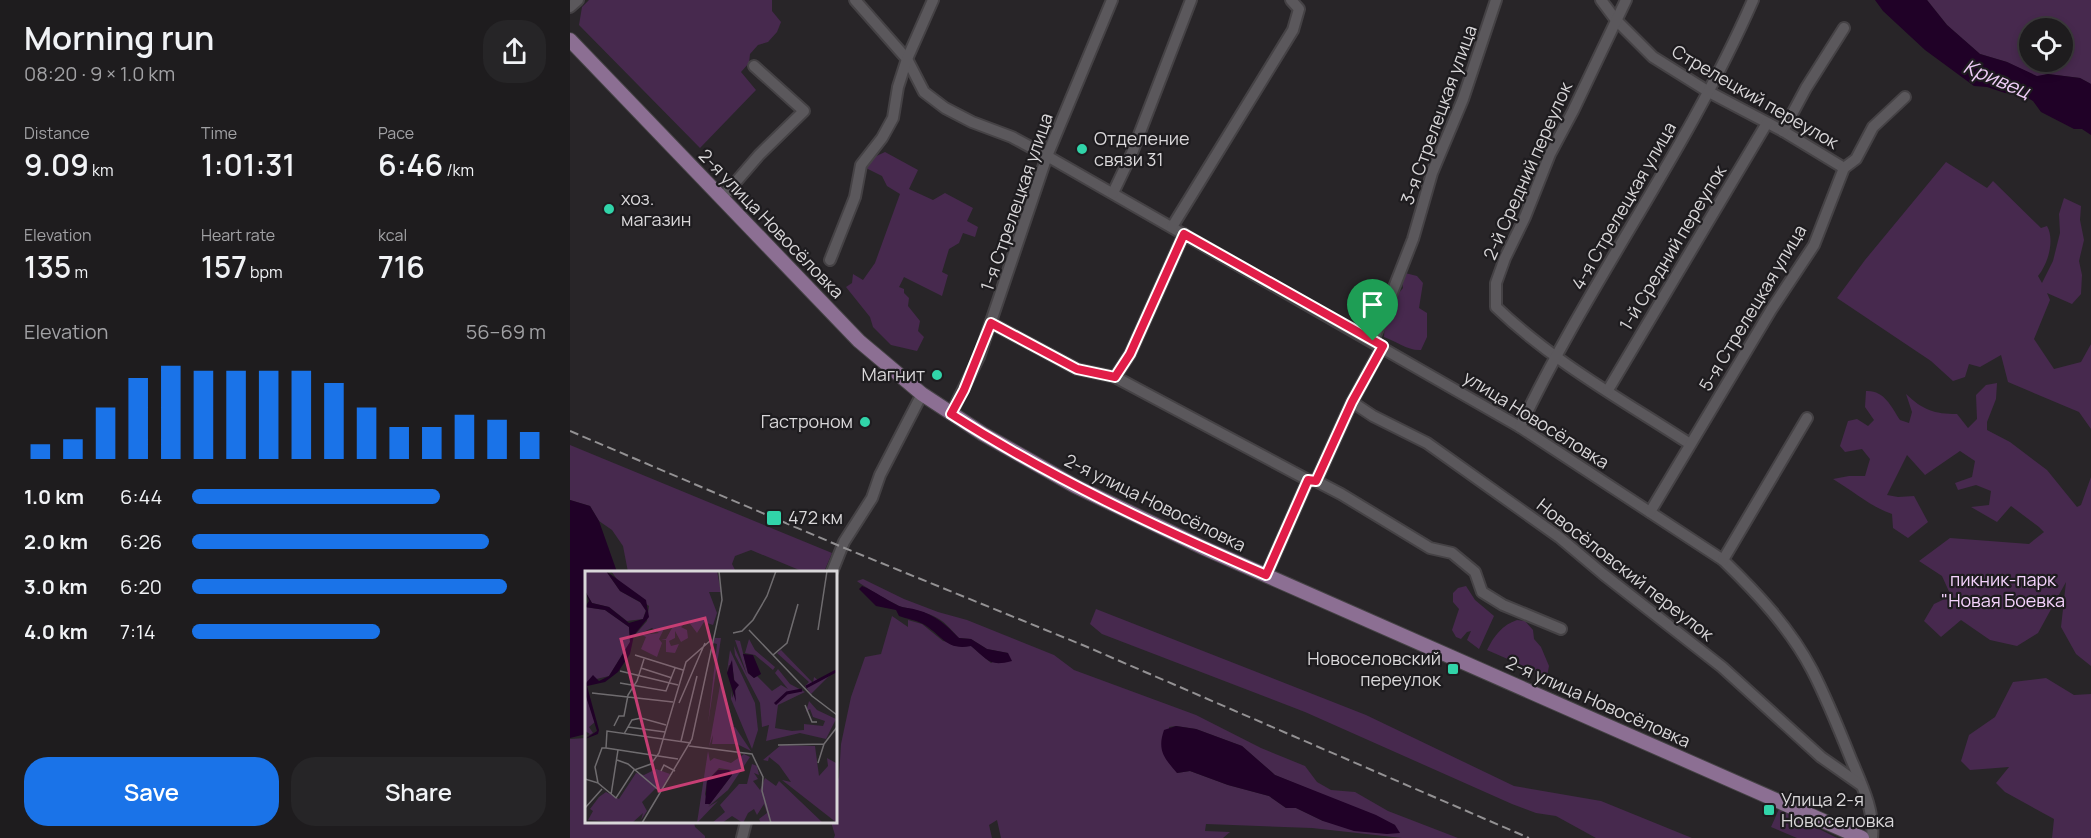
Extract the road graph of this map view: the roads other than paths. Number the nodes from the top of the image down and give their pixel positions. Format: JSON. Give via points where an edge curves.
{"nodes":[{"id":1,"x":578,"y":0,"type":"edge"},
{"id":2,"x":855,"y":0,"type":"edge"},
{"id":3,"x":933,"y":0,"type":"edge"},
{"id":4,"x":1112,"y":0,"type":"edge"},
{"id":5,"x":1191,"y":0,"type":"edge"},
{"id":6,"x":1291,"y":0,"type":"edge"},
{"id":7,"x":1496,"y":0,"type":"edge"},
{"id":8,"x":1601,"y":0,"type":"edge"},
{"id":9,"x":1626,"y":0,"type":"edge"},
{"id":10,"x":1753,"y":0,"type":"edge"},
{"id":11,"x":570,"y":7,"type":"edge"},
{"id":12,"x":1616,"y":20,"type":"junction"},
{"id":13,"x":1844,"y":28,"type":"dead end"},
{"id":14,"x":570,"y":40,"type":"edge"},
{"id":15,"x":907,"y":59,"type":"junction"},
{"id":16,"x":754,"y":66,"type":"dead end"},
{"id":17,"x":1709,"y":92,"type":"junction"},
{"id":18,"x":1905,"y":97,"type":"dead end"},
{"id":19,"x":1767,"y":123,"type":"junction"},
{"id":20,"x":1783,"y":131,"type":"junction"},
{"id":21,"x":1047,"y":156,"type":"junction"},
{"id":22,"x":1844,"y":168,"type":"junction"},
{"id":23,"x":1113,"y":193,"type":"junction"},
{"id":24,"x":722,"y":198,"type":"junction"},
{"id":25,"x":1172,"y":227,"type":"junction"},
{"id":26,"x":1184,"y":234,"type":"junction"},
{"id":27,"x":830,"y":260,"type":"dead end"},
{"id":28,"x":991,"y":323,"type":"junction"},
{"id":29,"x":1378,"y":344,"type":"junction"},
{"id":30,"x":1556,"y":357,"type":"junction"},
{"id":31,"x":1115,"y":377,"type":"junction"},
{"id":32,"x":1608,"y":390,"type":"junction"},
{"id":33,"x":922,"y":394,"type":"junction"},
{"id":34,"x":1352,"y":402,"type":"junction"},
{"id":35,"x":951,"y":414,"type":"junction"},
{"id":36,"x":1807,"y":418,"type":"dead end"},
{"id":37,"x":1521,"y":427,"type":"junction"},
{"id":38,"x":1690,"y":444,"type":"junction"},
{"id":39,"x":1312,"y":481,"type":"junction"},
{"id":40,"x":1650,"y":512,"type":"junction"},
{"id":41,"x":1723,"y":560,"type":"junction"},
{"id":42,"x":833,"y":571,"type":"edge"},
{"id":43,"x":1266,"y":575,"type":"junction"},
{"id":44,"x":1561,"y":629,"type":"dead end"},
{"id":45,"x":1861,"y":785,"type":"junction"},
{"id":46,"x":746,"y":823,"type":"edge"},
{"id":47,"x":1839,"y":828,"type":"junction"},
{"id":48,"x":742,"y":838,"type":"edge"},
{"id":49,"x":1853,"y":838,"type":"edge"},
{"id":50,"x":1862,"y":838,"type":"edge"},
{"id":51,"x":1872,"y":838,"type":"edge"}],
"edges":[{"from":1,"to":11,"type":"street"},
{"from":2,"to":15,"type":"street","name":"улица Новосёловка"},
{"from":3,"to":15,"type":"street"},
{"from":4,"to":21,"type":"street","name":"1-я Стрелецкая улица"},
{"from":5,"to":23,"type":"street"},
{"from":6,"to":25,"type":"street","via":[[1299,9],[1293,30]]},
{"from":7,"to":29,"type":"street","name":"3-я Стрелецкая улица","via":[[1463,99],[1432,173]]},
{"from":8,"to":12,"type":"street","name":"Стрелецкий переулок"},
{"from":9,"to":12,"type":"street","name":"2-й Средний переулок"},
{"from":10,"to":17,"type":"street","name":"4-я Стрелецкая улица"},
{"from":12,"to":17,"type":"street","name":"Стрелецкий переулок","via":[[1653,57]]},
{"from":12,"to":30,"type":"street","name":"2-й Средний переулок","via":[[1550,154],[1496,283],[1497,307]]},
{"from":13,"to":20,"type":"street"},
{"from":14,"to":24,"type":"main road","name":"2-я улица Новосёловка"},
{"from":15,"to":21,"type":"street","name":"улица Новосёловка","via":[[924,92],[945,108]]},
{"from":15,"to":27,"type":"street","via":[[893,118],[861,165],[855,197]]},
{"from":16,"to":24,"type":"street","via":[[804,111]]},
{"from":17,"to":19,"type":"street","name":"Стрелецкий переулок"},
{"from":17,"to":30,"type":"street","name":"4-я Стрелецкая улица"},
{"from":18,"to":22,"type":"street","name":"5-я Стрелецкая улица","via":[[1873,127],[1856,159]]},
{"from":19,"to":20,"type":"street","name":"Стрелецкий переулок"},
{"from":19,"to":32,"type":"street","name":"1-й Средний переулок"},
{"from":20,"to":22,"type":"street","name":"Стрелецкий переулок"},
{"from":21,"to":23,"type":"street","name":"улица Новосёловка"},
{"from":21,"to":28,"type":"street","name":"1-я Стрелецкая улица"},
{"from":22,"to":38,"type":"street","name":"5-я Стрелецкая улица","via":[[1814,244]]},
{"from":23,"to":25,"type":"street","name":"улица Новосёловка"},
{"from":24,"to":33,"type":"main road","name":"2-я улица Новосёловка","via":[[859,341]]},
{"from":25,"to":26,"type":"street","name":"улица Новосёловка"},
{"from":26,"to":29,"type":"street","name":"улица Новосёловка"},
{"from":26,"to":31,"type":"street","via":[[1130,354]]},
{"from":28,"to":31,"type":"street","via":[[1077,369]]},
{"from":28,"to":35,"type":"street","name":"1-я Стрелецкая улица"},
{"from":29,"to":34,"type":"street","name":"3-я Стрелецкая улица"},
{"from":29,"to":37,"type":"street","name":"улица Новосёловка"},
{"from":30,"to":32,"type":"street","name":"2-й Средний переулок"},
{"from":30,"to":37,"type":"street","name":"4-я Стрелецкая улица"},
{"from":31,"to":39,"type":"street"},
{"from":32,"to":38,"type":"street","name":"2-й Средний переулок"},
{"from":33,"to":35,"type":"main road","name":"2-я улица Новосёловка"},
{"from":33,"to":42,"type":"street","via":[[872,498],[844,542]]},
{"from":34,"to":39,"type":"street","name":"3-я Стрелецкая улица"},
{"from":34,"to":45,"type":"street","name":"Новосёловский переулок","via":[[1427,443],[1559,537],[1722,667],[1821,757]]},
{"from":35,"to":43,"type":"main road","name":"2-я улица Новосёловка","via":[[1075,486]]},
{"from":36,"to":41,"type":"street"},
{"from":37,"to":40,"type":"street","name":"улица Новосёловка"},
{"from":38,"to":40,"type":"street","name":"5-я Стрелецкая улица"},
{"from":39,"to":43,"type":"street","name":"3-я Стрелецкая улица"},
{"from":39,"to":44,"type":"street","via":[[1341,494],[1430,548],[1452,553],[1474,572],[1482,592]]},
{"from":40,"to":41,"type":"street","name":"улица Новосёловка"},
{"from":41,"to":45,"type":"street","name":"улица Новосёловка","via":[[1750,586],[1794,641],[1816,680]]},
{"from":43,"to":47,"type":"main road","name":"2-я улица Новосёловка"},
{"from":45,"to":51,"type":"street","name":"улица Новосёловка"},
{"from":46,"to":48,"type":"street"},
{"from":47,"to":49,"type":"main road","name":"2-я улица Новосёловка"},
{"from":47,"to":50,"type":"main road","name":"2-я улица Новосёловка"}]}
